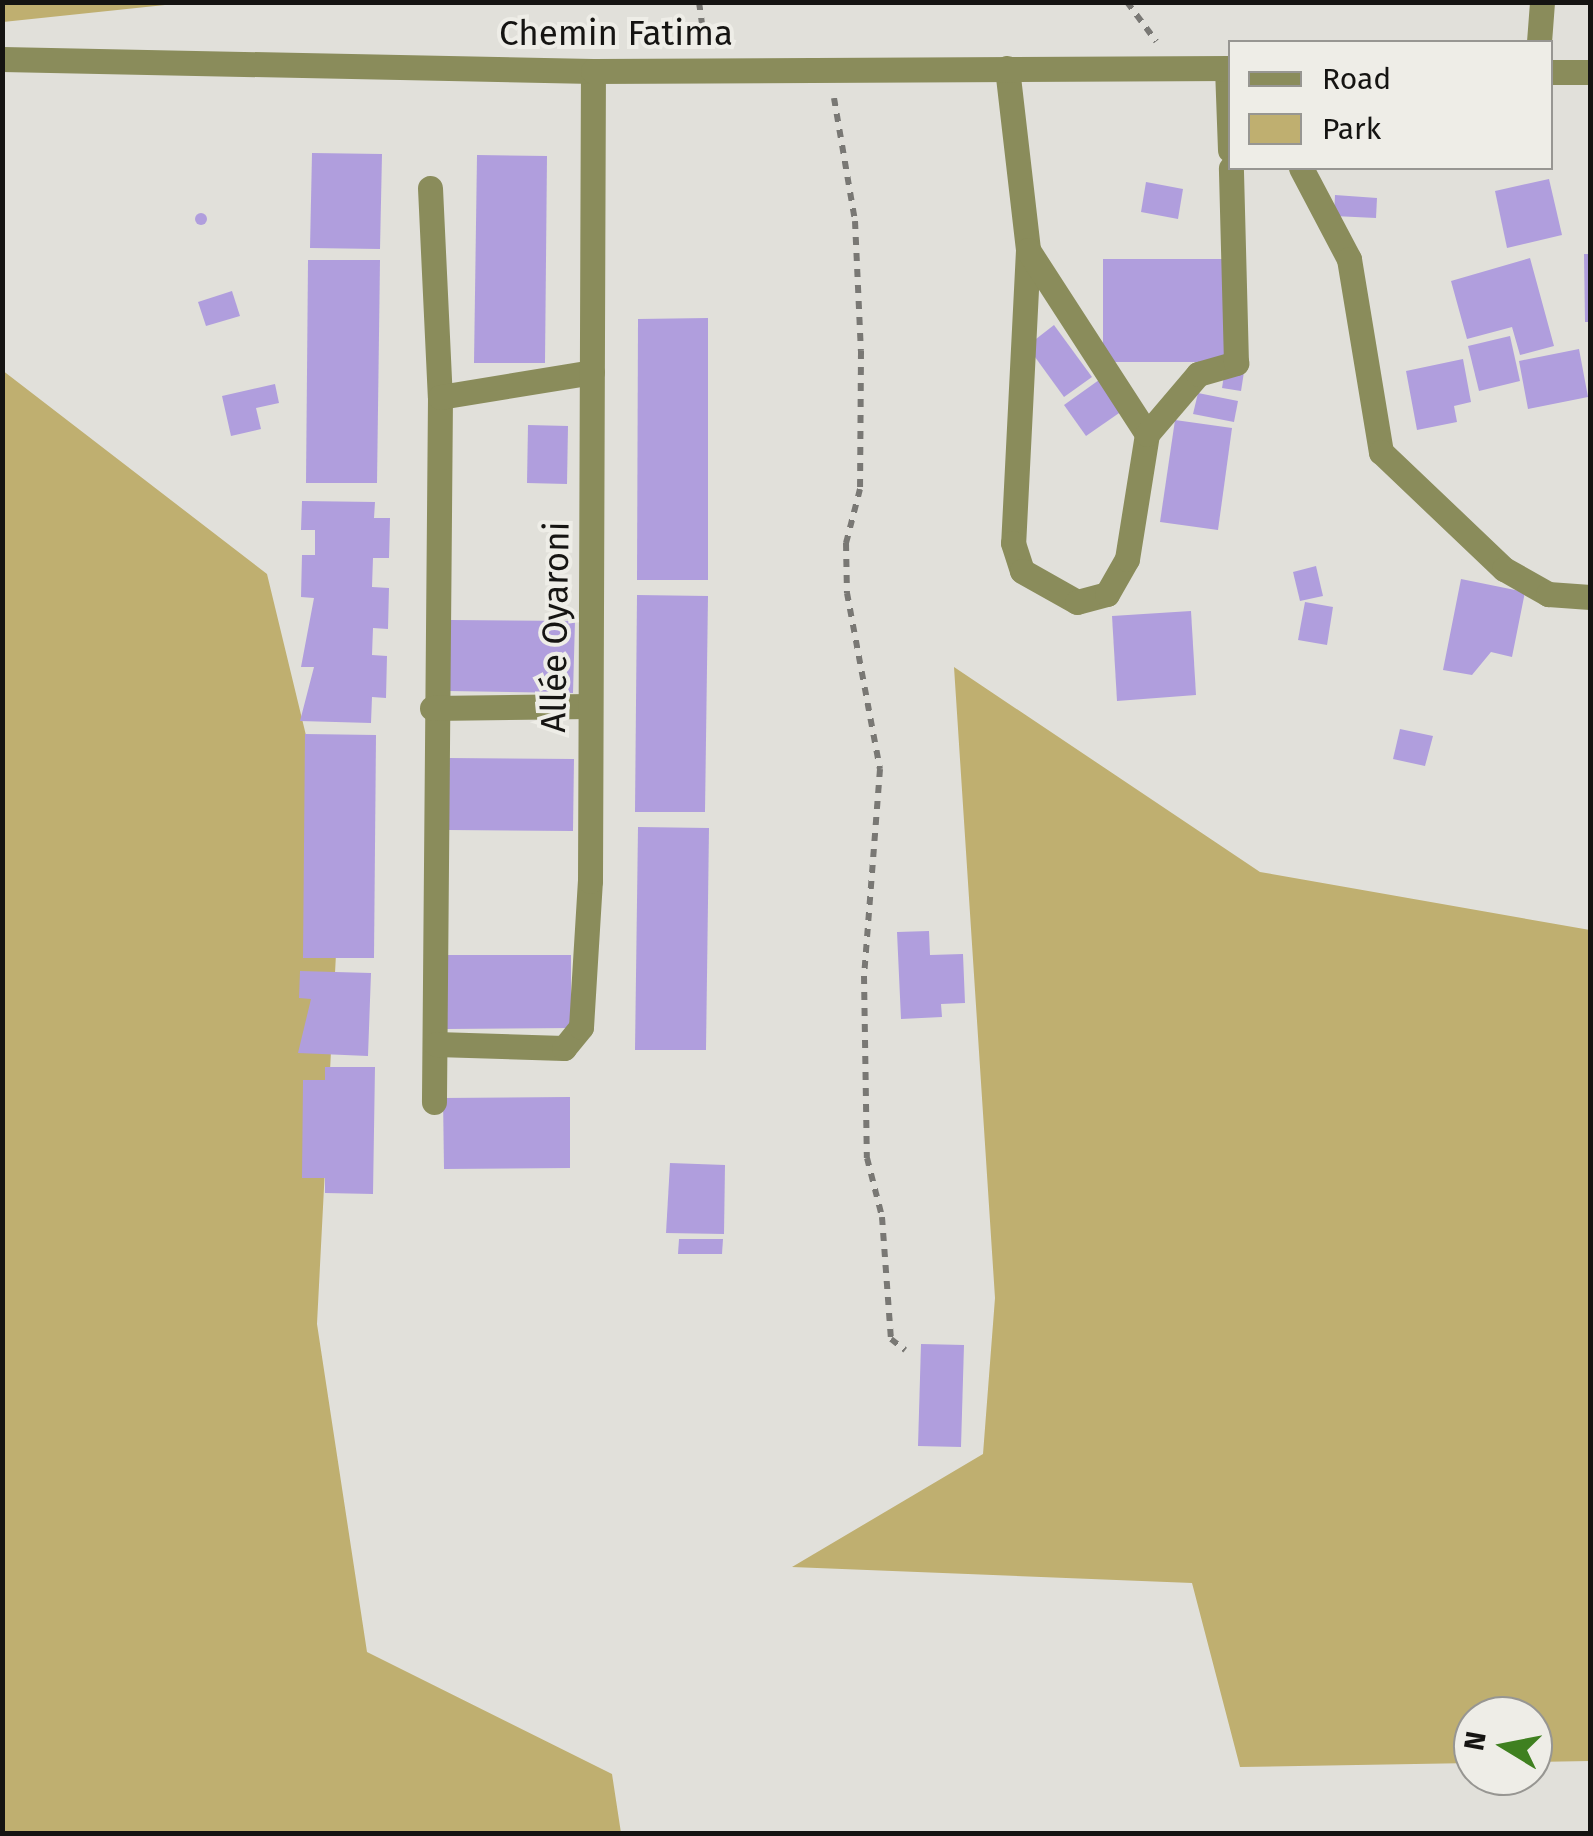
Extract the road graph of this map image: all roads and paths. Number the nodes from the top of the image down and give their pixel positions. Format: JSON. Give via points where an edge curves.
{"nodes":[{"id":1,"x":698,"y":2,"type":"edge"},
{"id":2,"x":1542,"y":2,"type":"edge"},
{"id":3,"x":1540,"y":40,"type":"edge"},
{"id":4,"x":2,"y":59,"type":"edge"},
{"id":5,"x":709,"y":67,"type":"junction"},
{"id":6,"x":830,"y":67,"type":"junction"},
{"id":7,"x":1007,"y":68,"type":"junction"},
{"id":8,"x":1228,"y":68,"type":"edge"},
{"id":9,"x":593,"y":71,"type":"junction"},
{"id":10,"x":1553,"y":72,"type":"edge"},
{"id":11,"x":1590,"y":72,"type":"edge"},
{"id":12,"x":1231,"y":170,"type":"edge"},
{"id":13,"x":1302,"y":170,"type":"edge"},
{"id":14,"x":430,"y":188,"type":"dead end"},
{"id":15,"x":1028,"y":250,"type":"junction"},
{"id":16,"x":592,"y":372,"type":"junction"},
{"id":17,"x":440,"y":397,"type":"junction"},
{"id":18,"x":1147,"y":434,"type":"junction"},
{"id":19,"x":1590,"y":597,"type":"edge"},
{"id":20,"x":590,"y":706,"type":"junction"},
{"id":21,"x":432,"y":708,"type":"junction"},
{"id":22,"x":436,"y":1044,"type":"junction"},
{"id":23,"x":434,"y":1102,"type":"dead end"},
{"id":24,"x":906,"y":1350,"type":"dead end"}],
"edges":[{"from":1,"to":5,"type":"path"},
{"from":2,"to":3,"type":"street"},
{"from":4,"to":9,"type":"street","name":"Chemin Fatima"},
{"from":5,"to":6,"type":"street","name":"Chemin Fatima"},
{"from":5,"to":9,"type":"street","name":"Chemin Fatima"},
{"from":6,"to":7,"type":"street","name":"Chemin Fatima"},
{"from":6,"to":24,"type":"path","via":[[855,221],[861,351],[860,489],[846,543],[847,593],[880,769],[864,976],[867,1158],[882,1217],[891,1339]]},
{"from":7,"to":8,"type":"street","name":"Chemin Fatima"},
{"from":7,"to":15,"type":"street"},
{"from":9,"to":16,"type":"street","name":"Allée Oyaroni"},
{"from":10,"to":11,"type":"street"},
{"from":12,"to":18,"type":"street","via":[[1236,363],[1198,374]]},
{"from":13,"to":19,"type":"street","via":[[1349,259],[1381,452],[1504,569],[1548,594]]},
{"from":14,"to":17,"type":"street"},
{"from":15,"to":18,"type":"street"},
{"from":15,"to":18,"type":"street","via":[[1012,543],[1022,571],[1077,602],[1107,594],[1142,514]]},
{"from":16,"to":17,"type":"street"},
{"from":16,"to":20,"type":"street","name":"Allée Oyaroni"},
{"from":17,"to":21,"type":"street"},
{"from":20,"to":21,"type":"street"},
{"from":20,"to":22,"type":"street","name":"Allée Oyaroni","via":[[581,1027],[564,1048]]},
{"from":21,"to":22,"type":"street"},
{"from":22,"to":23,"type":"street"}]}
